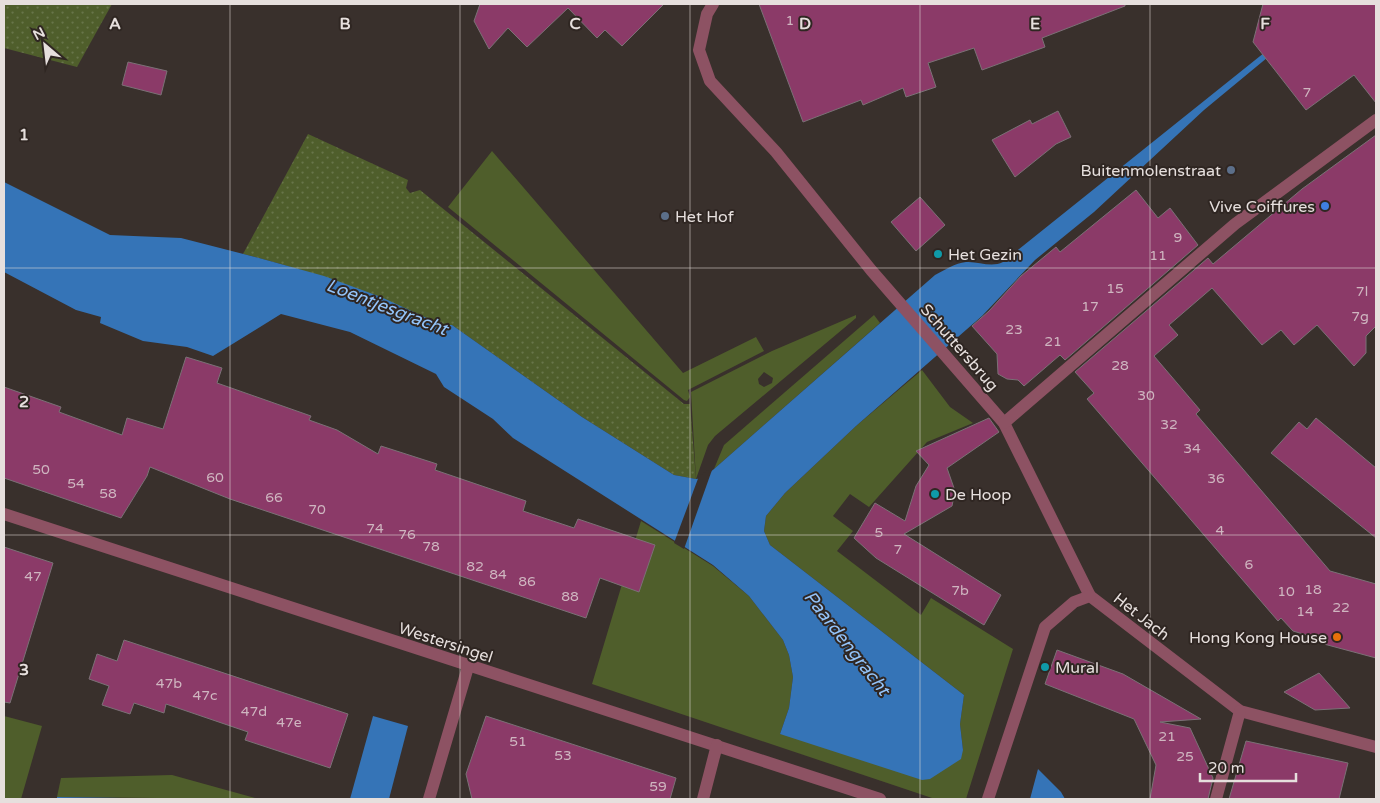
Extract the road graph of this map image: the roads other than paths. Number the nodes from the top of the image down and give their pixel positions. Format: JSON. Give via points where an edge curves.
{"nodes":[{"id":1,"x":713,"y":4,"type":"edge"},
{"id":2,"x":1376,"y":120,"type":"edge"},
{"id":3,"x":1004,"y":423,"type":"junction"},
{"id":4,"x":4,"y":514,"type":"edge"},
{"id":5,"x":1090,"y":596,"type":"junction"},
{"id":6,"x":468,"y":667,"type":"junction"},
{"id":7,"x":1240,"y":712,"type":"junction"},
{"id":8,"x":717,"y":745,"type":"junction"},
{"id":9,"x":1376,"y":747,"type":"edge"},
{"id":10,"x":429,"y":799,"type":"edge"},
{"id":11,"x":703,"y":799,"type":"edge"},
{"id":12,"x":880,"y":799,"type":"edge"},
{"id":13,"x":988,"y":799,"type":"edge"},
{"id":14,"x":1216,"y":799,"type":"edge"}],
"edges":[{"from":1,"to":3,"type":"street","name":"Schuttersbrug","via":[[707,14],[699,50],[710,81],[776,152]]},
{"from":2,"to":3,"type":"street","via":[[1235,224]]},
{"from":3,"to":5,"type":"street","name":"Het Jach"},
{"from":4,"to":6,"type":"street","name":"Westersingel"},
{"from":5,"to":7,"type":"street","name":"Het Jach"},
{"from":5,"to":13,"type":"street","via":[[1074,602],[1045,627]]},
{"from":6,"to":8,"type":"street","name":"Westersingel"},
{"from":6,"to":10,"type":"street"},
{"from":7,"to":9,"type":"street","name":"Het Jach"},
{"from":7,"to":14,"type":"street"},
{"from":8,"to":11,"type":"street"},
{"from":8,"to":12,"type":"street","name":"Westersingel"}]}
